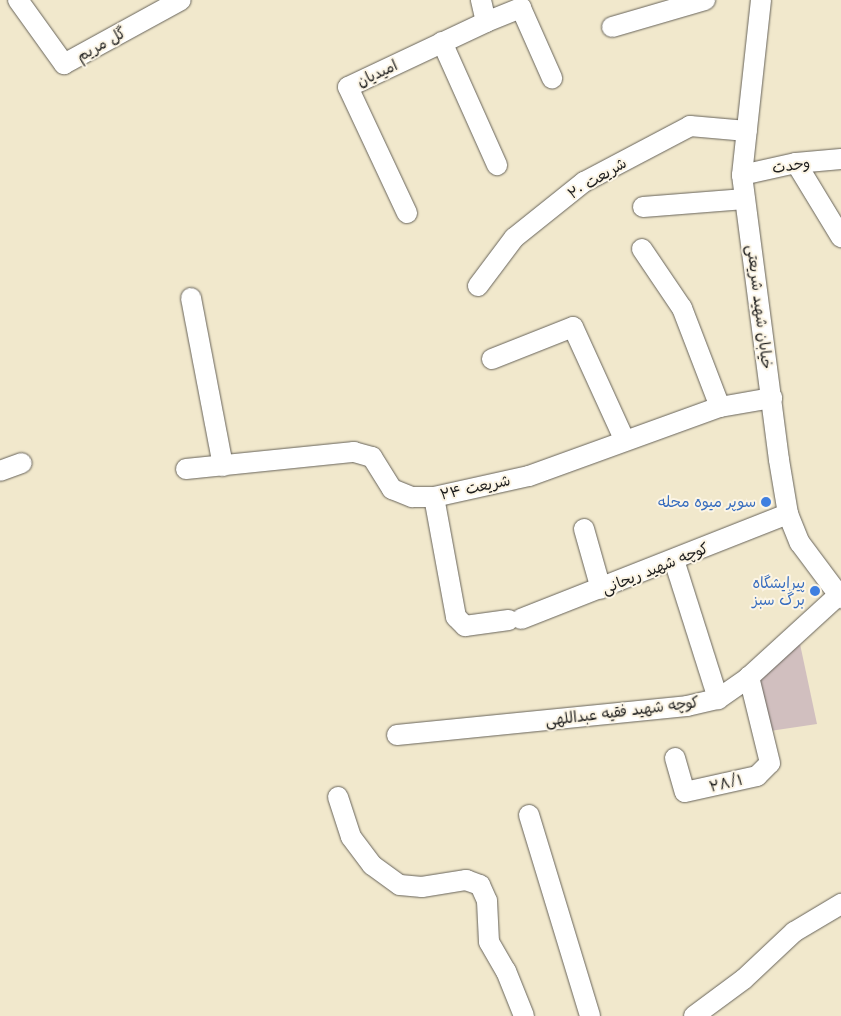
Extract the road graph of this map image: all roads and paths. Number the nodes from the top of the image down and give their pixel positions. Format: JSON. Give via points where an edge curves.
{"nodes":[{"id":1,"x":18,"y":0,"type":"edge"},
{"id":2,"x":180,"y":0,"type":"edge"},
{"id":3,"x":481,"y":0,"type":"edge"},
{"id":4,"x":705,"y":0,"type":"edge"},
{"id":5,"x":761,"y":0,"type":"edge"},
{"id":6,"x":486,"y":22,"type":"junction"},
{"id":7,"x":612,"y":27,"type":"dead end"},
{"id":8,"x":442,"y":42,"type":"junction"},
{"id":9,"x":552,"y":78,"type":"dead end"},
{"id":10,"x":747,"y":131,"type":"junction"},
{"id":11,"x":841,"y":159,"type":"edge"},
{"id":12,"x":796,"y":163,"type":"junction"},
{"id":13,"x":497,"y":166,"type":"dead end"},
{"id":14,"x":742,"y":175,"type":"junction"},
{"id":15,"x":744,"y":199,"type":"junction"},
{"id":16,"x":643,"y":207,"type":"dead end"},
{"id":17,"x":407,"y":213,"type":"dead end"},
{"id":18,"x":841,"y":237,"type":"edge"},
{"id":19,"x":642,"y":248,"type":"dead end"},
{"id":20,"x":478,"y":286,"type":"dead end"},
{"id":21,"x":192,"y":298,"type":"dead end"},
{"id":22,"x":492,"y":359,"type":"dead end"},
{"id":23,"x":772,"y":398,"type":"junction"},
{"id":24,"x":720,"y":407,"type":"junction"},
{"id":25,"x":624,"y":439,"type":"junction"},
{"id":26,"x":22,"y":463,"type":"dead end"},
{"id":27,"x":223,"y":466,"type":"junction"},
{"id":28,"x":186,"y":470,"type":"dead end"},
{"id":29,"x":0,"y":471,"type":"edge"},
{"id":30,"x":434,"y":497,"type":"junction"},
{"id":31,"x":788,"y":514,"type":"junction"},
{"id":32,"x":584,"y":529,"type":"dead end"},
{"id":33,"x":674,"y":560,"type":"junction"},
{"id":34,"x":600,"y":589,"type":"junction"},
{"id":35,"x":840,"y":595,"type":"edge"},
{"id":36,"x":749,"y":677,"type":"junction"},
{"id":37,"x":718,"y":699,"type":"junction"},
{"id":38,"x":397,"y":735,"type":"dead end"},
{"id":39,"x":675,"y":758,"type":"dead end"},
{"id":40,"x":338,"y":797,"type":"dead end"},
{"id":41,"x":530,"y":816,"type":"dead end"},
{"id":42,"x":841,"y":904,"type":"edge"},
{"id":43,"x":524,"y":1016,"type":"edge"},
{"id":44,"x":590,"y":1016,"type":"edge"},
{"id":45,"x":694,"y":1016,"type":"edge"}],
"edges":[{"from":1,"to":2,"type":"street","name":"گل مریم","via":[[64,64]]},
{"from":3,"to":6,"type":"street"},
{"from":4,"to":7,"type":"street"},
{"from":5,"to":10,"type":"street","name":"خیابان شهید شریعتی"},
{"from":6,"to":8,"type":"street","name":"امیدیان"},
{"from":6,"to":9,"type":"street","name":"امیدیان","via":[[520,8]]},
{"from":8,"to":13,"type":"street"},
{"from":8,"to":17,"type":"street","name":"امیدیان","via":[[348,87]]},
{"from":10,"to":14,"type":"street","name":"خیابان شهید شریعتی"},
{"from":10,"to":20,"type":"street","name":"شریعت ۲۰","via":[[690,126],[584,182],[514,238]]},
{"from":11,"to":12,"type":"street","name":"وحدت"},
{"from":12,"to":14,"type":"street","name":"وحدت"},
{"from":12,"to":18,"type":"street"},
{"from":14,"to":15,"type":"street","name":"خیابان شهید شریعتی"},
{"from":15,"to":16,"type":"street"},
{"from":15,"to":23,"type":"street","name":"خیابان شهید شریعتی"},
{"from":19,"to":24,"type":"street","via":[[682,308]]},
{"from":21,"to":27,"type":"street"},
{"from":22,"to":25,"type":"street","via":[[573,326]]},
{"from":23,"to":24,"type":"street","name":"شریعت ۲۴"},
{"from":23,"to":31,"type":"street","name":"خیابان شهید شریعتی"},
{"from":24,"to":25,"type":"street","name":"شریعت ۲۴"},
{"from":25,"to":30,"type":"street","name":"شریعت ۲۴","via":[[529,476]]},
{"from":26,"to":29,"type":"street"},
{"from":27,"to":28,"type":"street","name":"شریعت ۲۴"},
{"from":27,"to":30,"type":"street","name":"شریعت ۲۴","via":[[354,452],[372,457],[392,489],[412,497]]},
{"from":30,"to":34,"type":"street","name":"کوچه شهید ریحانی","via":[[456,616],[465,626],[515,620]]},
{"from":31,"to":33,"type":"street","name":"کوچه شهید ریحانی"},
{"from":31,"to":35,"type":"street","name":"خیابان شهید شریعتی","via":[[800,542]]},
{"from":32,"to":34,"type":"street"},
{"from":33,"to":34,"type":"street","name":"کوچه شهید ریحانی"},
{"from":33,"to":37,"type":"street"},
{"from":35,"to":36,"type":"street","name":"کوچه شهید فقیه عبداللهی"},
{"from":36,"to":37,"type":"street","name":"کوچه شهید فقیه عبداللهی"},
{"from":36,"to":39,"type":"street","name":"۲۸/۱","via":[[770,763],[757,776],[685,792]]},
{"from":37,"to":38,"type":"street","name":"کوچه شهید فقیه عبداللهی","via":[[687,706]]},
{"from":40,"to":43,"type":"street","via":[[350,837],[372,865],[400,885],[422,887],[466,880],[480,886],[487,901],[488,942],[506,971]]},
{"from":41,"to":44,"type":"street"},
{"from":42,"to":45,"type":"street","via":[[794,932],[744,979]]}]}
